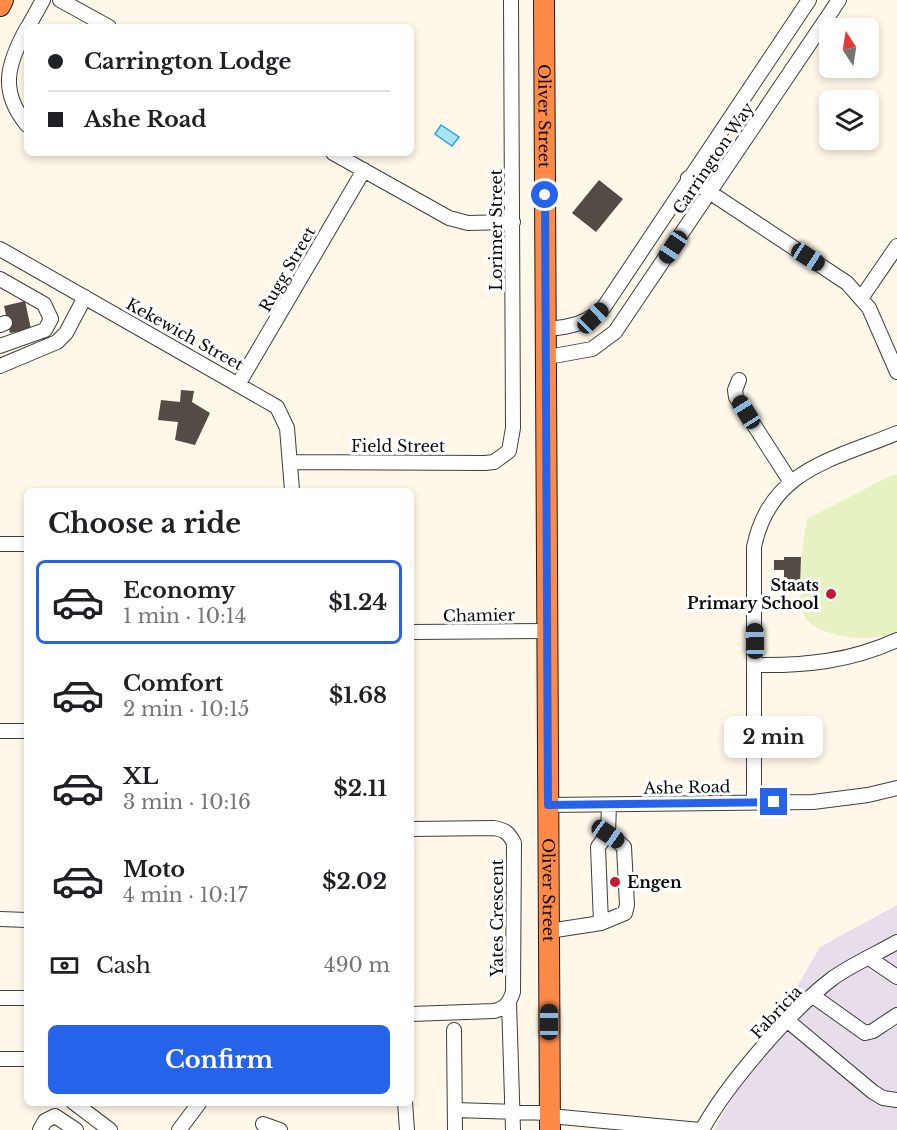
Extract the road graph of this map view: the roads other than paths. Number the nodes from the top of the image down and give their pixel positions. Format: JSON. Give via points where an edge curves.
{"nodes":[{"id":1,"x":3,"y":0,"type":"edge"},
{"id":2,"x":43,"y":0,"type":"edge"},
{"id":3,"x":60,"y":0,"type":"edge"},
{"id":4,"x":511,"y":0,"type":"edge"},
{"id":5,"x":544,"y":0,"type":"edge"},
{"id":6,"x":809,"y":0,"type":"edge"},
{"id":7,"x":839,"y":0,"type":"edge"},
{"id":8,"x":0,"y":6,"type":"edge"},
{"id":9,"x":29,"y":24,"type":"edge"},
{"id":10,"x":104,"y":24,"type":"edge"},
{"id":11,"x":22,"y":50,"type":"edge"},
{"id":12,"x":24,"y":122,"type":"edge"},
{"id":13,"x":338,"y":156,"type":"edge"},
{"id":14,"x":364,"y":170,"type":"junction"},
{"id":15,"x":688,"y":178,"type":"junction"},
{"id":16,"x":709,"y":193,"type":"junction"},
{"id":17,"x":513,"y":222,"type":"junction"},
{"id":18,"x":897,"y":246,"type":"edge"},
{"id":19,"x":0,"y":249,"type":"edge"},
{"id":20,"x":0,"y":279,"type":"edge"},
{"id":21,"x":85,"y":297,"type":"junction"},
{"id":22,"x":862,"y":297,"type":"junction"},
{"id":23,"x":547,"y":329,"type":"junction"},
{"id":24,"x":0,"y":346,"type":"edge"},
{"id":25,"x":548,"y":357,"type":"junction"},
{"id":26,"x":0,"y":366,"type":"edge"},
{"id":27,"x":897,"y":372,"type":"edge"},
{"id":28,"x":739,"y":380,"type":"dead end"},
{"id":29,"x":239,"y":383,"type":"junction"},
{"id":30,"x":897,"y":432,"type":"edge"},
{"id":31,"x":503,"y":457,"type":"joint"},
{"id":32,"x":292,"y":462,"type":"junction"},
{"id":33,"x":790,"y":481,"type":"junction"},
{"id":34,"x":292,"y":488,"type":"edge"},
{"id":35,"x":0,"y":544,"type":"edge"},
{"id":36,"x":24,"y":544,"type":"edge"},
{"id":37,"x":548,"y":631,"type":"junction"},
{"id":38,"x":414,"y":632,"type":"edge"},
{"id":39,"x":897,"y":639,"type":"edge"},
{"id":40,"x":755,"y":665,"type":"junction"},
{"id":41,"x":0,"y":731,"type":"edge"},
{"id":42,"x":24,"y":731,"type":"edge"},
{"id":43,"x":897,"y":788,"type":"edge"},
{"id":44,"x":754,"y":802,"type":"junction"},
{"id":45,"x":548,"y":805,"type":"junction"},
{"id":46,"x":609,"y":805,"type":"junction"},
{"id":47,"x":414,"y":829,"type":"edge"},
{"id":48,"x":608,"y":834,"type":"junction"},
{"id":49,"x":0,"y":920,"type":"edge"},
{"id":50,"x":24,"y":920,"type":"edge"},
{"id":51,"x":601,"y":923,"type":"junction"},
{"id":52,"x":549,"y":931,"type":"junction"},
{"id":53,"x":897,"y":942,"type":"edge"},
{"id":54,"x":869,"y":958,"type":"junction"},
{"id":55,"x":897,"y":977,"type":"edge"},
{"id":56,"x":813,"y":996,"type":"junction"},
{"id":57,"x":0,"y":998,"type":"edge"},
{"id":58,"x":24,"y":998,"type":"edge"},
{"id":59,"x":509,"y":1002,"type":"junction"},
{"id":60,"x":414,"y":1014,"type":"edge"},
{"id":61,"x":897,"y":1015,"type":"edge"},
{"id":62,"x":788,"y":1021,"type":"junction"},
{"id":63,"x":454,"y":1030,"type":"dead end"},
{"id":64,"x":0,"y":1059,"type":"edge"},
{"id":65,"x":24,"y":1059,"type":"edge"},
{"id":66,"x":897,"y":1101,"type":"edge"},
{"id":67,"x":78,"y":1106,"type":"edge"},
{"id":68,"x":197,"y":1106,"type":"edge"},
{"id":69,"x":405,"y":1106,"type":"edge"},
{"id":70,"x":455,"y":1110,"type":"junction"},
{"id":71,"x":512,"y":1111,"type":"junction"},
{"id":72,"x":94,"y":1118,"type":"junction"},
{"id":73,"x":550,"y":1120,"type":"edge"},
{"id":74,"x":263,"y":1124,"type":"dead end"},
{"id":75,"x":40,"y":1130,"type":"edge"},
{"id":76,"x":76,"y":1130,"type":"edge"},
{"id":77,"x":85,"y":1130,"type":"edge"},
{"id":78,"x":110,"y":1130,"type":"edge"},
{"id":79,"x":178,"y":1130,"type":"edge"},
{"id":80,"x":280,"y":1130,"type":"edge"},
{"id":81,"x":407,"y":1130,"type":"edge"},
{"id":82,"x":455,"y":1130,"type":"edge"},
{"id":83,"x":513,"y":1130,"type":"edge"},
{"id":84,"x":701,"y":1130,"type":"edge"}],
"edges":[{"from":1,"to":8,"type":"highway"},
{"from":2,"to":9,"type":"street"},
{"from":3,"to":10,"type":"street"},
{"from":4,"to":17,"type":"street","name":"Lorimer Street"},
{"from":5,"to":23,"type":"highway","name":"Oliver Street"},
{"from":6,"to":15,"type":"street","name":"Carrington Way"},
{"from":7,"to":16,"type":"street","name":"Carrington Way"},
{"from":11,"to":12,"type":"street","via":[[4,81],[4,92],[6,103]]},
{"from":13,"to":14,"type":"street"},
{"from":14,"to":17,"type":"street","via":[[449,218]]},
{"from":14,"to":29,"type":"street","name":"Rugg Street"},
{"from":15,"to":16,"type":"street"},
{"from":15,"to":23,"type":"street","name":"Carrington Way","via":[[604,307],[579,325]]},
{"from":16,"to":22,"type":"street","via":[[847,283]]},
{"from":16,"to":25,"type":"street","name":"Carrington Way","via":[[615,332],[592,349]]},
{"from":17,"to":31,"type":"street","name":"Lorimer Street","via":[[513,428],[509,451]]},
{"from":18,"to":22,"type":"street"},
{"from":19,"to":21,"type":"street","name":"Kekewich Street"},
{"from":20,"to":24,"type":"street","via":[[44,304],[51,319],[45,330]]},
{"from":21,"to":26,"type":"street","via":[[63,338]]},
{"from":21,"to":29,"type":"street","name":"Kekewich Street"},
{"from":22,"to":27,"type":"street"},
{"from":23,"to":25,"type":"highway","name":"Oliver Street"},
{"from":25,"to":37,"type":"highway","name":"Oliver Street"},
{"from":28,"to":33,"type":"street","via":[[736,396]]},
{"from":29,"to":32,"type":"street","name":"Kekewich Street","via":[[277,407],[287,428]]},
{"from":30,"to":33,"type":"street"},
{"from":31,"to":32,"type":"street","name":"Field Street","via":[[484,463]]},
{"from":32,"to":34,"type":"street","name":"Kekewich Street"},
{"from":33,"to":40,"type":"street","via":[[767,510],[754,547]]},
{"from":35,"to":36,"type":"street"},
{"from":37,"to":38,"type":"street","name":"Chamier"},
{"from":37,"to":45,"type":"highway","name":"Oliver Street"},
{"from":39,"to":40,"type":"street","via":[[874,651],[837,661],[799,666]]},
{"from":40,"to":44,"type":"street"},
{"from":41,"to":42,"type":"street"},
{"from":43,"to":44,"type":"street","name":"Ashe Road","via":[[838,800]]},
{"from":44,"to":46,"type":"street","name":"Ashe Road"},
{"from":45,"to":46,"type":"street","name":"Ashe Road"},
{"from":45,"to":52,"type":"highway","name":"Oliver Street"},
{"from":46,"to":48,"type":"street"},
{"from":47,"to":59,"type":"street","name":"Yates Crescent","via":[[494,828],[510,835],[514,843],[513,992]]},
{"from":48,"to":51,"type":"street","via":[[598,847]]},
{"from":48,"to":51,"type":"street","via":[[624,847],[627,909]]},
{"from":49,"to":50,"type":"street"},
{"from":51,"to":52,"type":"street"},
{"from":52,"to":73,"type":"highway","name":"Oliver Street"},
{"from":53,"to":54,"type":"street","name":"Fabricia"},
{"from":54,"to":55,"type":"street"},
{"from":54,"to":56,"type":"street","name":"Fabricia","via":[[834,978]]},
{"from":56,"to":61,"type":"street","via":[[865,1033]]},
{"from":56,"to":62,"type":"street","name":"Fabricia"},
{"from":57,"to":58,"type":"street"},
{"from":59,"to":60,"type":"street","via":[[494,1011]]},
{"from":59,"to":71,"type":"street"},
{"from":62,"to":66,"type":"street","via":[[873,1092]]},
{"from":62,"to":84,"type":"street","name":"Fabricia","via":[[726,1092]]},
{"from":63,"to":70,"type":"street"},
{"from":64,"to":65,"type":"street"},
{"from":67,"to":72,"type":"street"},
{"from":68,"to":79,"type":"street"},
{"from":69,"to":81,"type":"street"},
{"from":70,"to":71,"type":"street","name":"Fabricia"},
{"from":70,"to":82,"type":"street"},
{"from":71,"to":73,"type":"street","name":"Fabricia"},
{"from":71,"to":83,"type":"street"},
{"from":72,"to":77,"type":"street"},
{"from":72,"to":78,"type":"street"},
{"from":73,"to":84,"type":"street","name":"Fabricia"},
{"from":74,"to":80,"type":"street"},
{"from":75,"to":76,"type":"street","via":[[45,1121],[55,1116]]}]}
